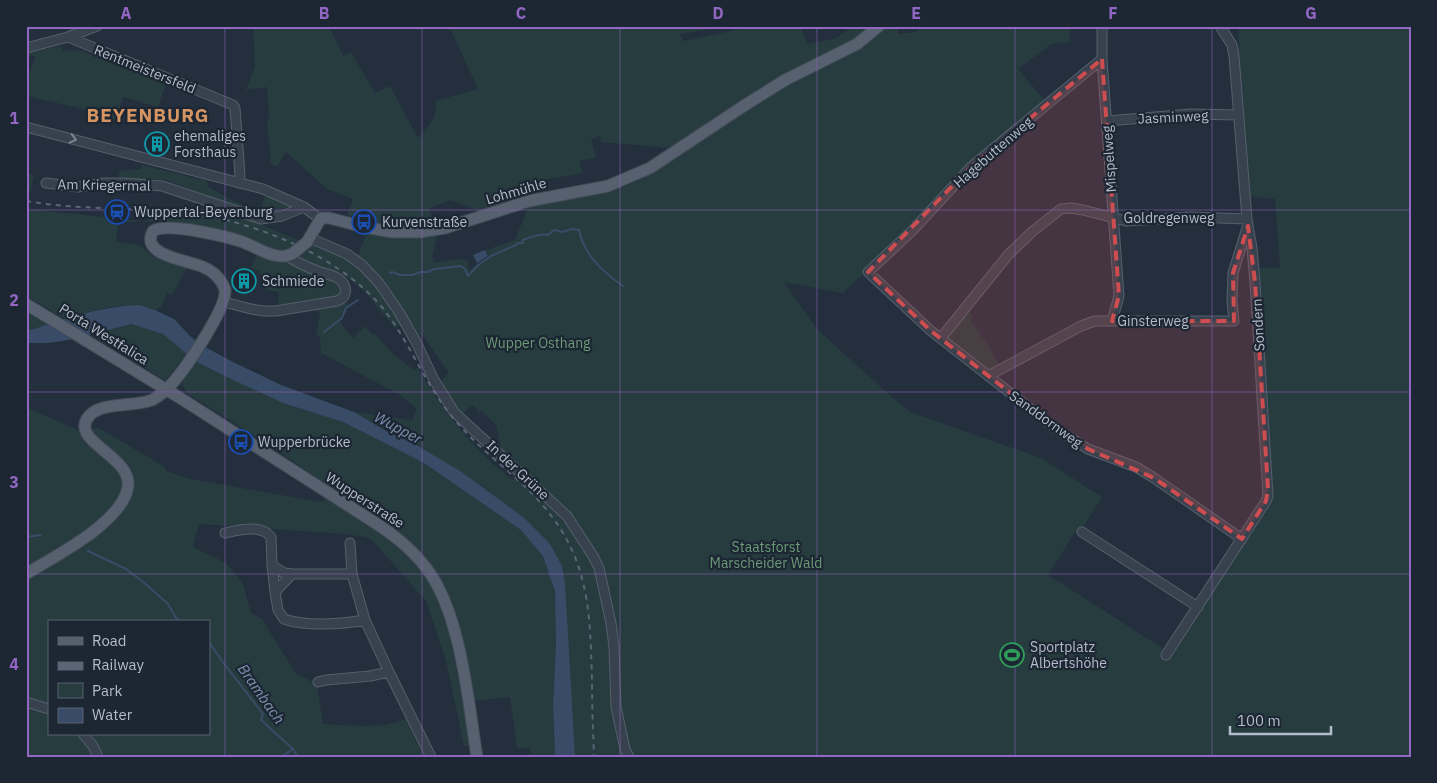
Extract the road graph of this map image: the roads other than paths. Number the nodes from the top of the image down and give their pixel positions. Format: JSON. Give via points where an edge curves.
{"nodes":[{"id":1,"x":96,"y":26,"type":"edge"},
{"id":2,"x":879,"y":26,"type":"edge"},
{"id":3,"x":1102,"y":26,"type":"edge"},
{"id":4,"x":1220,"y":26,"type":"edge"},
{"id":5,"x":68,"y":38,"type":"junction"},
{"id":6,"x":26,"y":48,"type":"edge"},
{"id":7,"x":1102,"y":59,"type":"junction"},
{"id":8,"x":1239,"y":114,"type":"junction"},
{"id":9,"x":1107,"y":121,"type":"junction"},
{"id":10,"x":26,"y":127,"type":"edge"},
{"id":11,"x":46,"y":183,"type":"dead end"},
{"id":12,"x":239,"y":183,"type":"junction"},
{"id":13,"x":304,"y":207,"type":"junction"},
{"id":14,"x":1113,"y":217,"type":"junction"},
{"id":15,"x":320,"y":219,"type":"junction"},
{"id":16,"x":1247,"y":222,"type":"junction"},
{"id":17,"x":309,"y":240,"type":"junction"},
{"id":18,"x":289,"y":255,"type":"junction"},
{"id":19,"x":868,"y":272,"type":"joint"},
{"id":20,"x":224,"y":302,"type":"junction"},
{"id":21,"x":30,"y":307,"type":"edge"},
{"id":22,"x":1112,"y":321,"type":"junction"},
{"id":23,"x":941,"y":338,"type":"junction"},
{"id":24,"x":988,"y":376,"type":"junction"},
{"id":25,"x":167,"y":390,"type":"junction"},
{"id":26,"x":1082,"y":532,"type":"dead end"},
{"id":27,"x":226,"y":533,"type":"dead end"},
{"id":28,"x":1242,"y":539,"type":"junction"},
{"id":29,"x":350,"y":543,"type":"dead end"},
{"id":30,"x":272,"y":566,"type":"junction"},
{"id":31,"x":26,"y":574,"type":"edge"},
{"id":32,"x":292,"y":574,"type":"junction"},
{"id":33,"x":352,"y":574,"type":"junction"},
{"id":34,"x":275,"y":592,"type":"junction"},
{"id":35,"x":1198,"y":607,"type":"junction"},
{"id":36,"x":365,"y":620,"type":"junction"},
{"id":37,"x":1166,"y":655,"type":"dead end"},
{"id":38,"x":389,"y":672,"type":"junction"},
{"id":39,"x":318,"y":682,"type":"dead end"},
{"id":40,"x":26,"y":702,"type":"edge"},
{"id":41,"x":48,"y":709,"type":"edge"},
{"id":42,"x":85,"y":736,"type":"edge"},
{"id":43,"x":98,"y":757,"type":"edge"},
{"id":44,"x":431,"y":757,"type":"edge"},
{"id":45,"x":476,"y":757,"type":"edge"},
{"id":46,"x":629,"y":757,"type":"edge"}],
"edges":[{"from":1,"to":5,"type":"street"},
{"from":2,"to":15,"type":"main road","name":"Lohmühle","via":[[857,44],[785,80],[650,168],[608,186],[529,201],[445,228],[420,232]]},
{"from":3,"to":7,"type":"street","name":"Mispelweg"},
{"from":4,"to":8,"type":"street","name":"Sondern","via":[[1232,45]]},
{"from":5,"to":6,"type":"street"},
{"from":5,"to":12,"type":"street","name":"Rentmeistersfeld","via":[[233,105]]},
{"from":7,"to":9,"type":"street","name":"Mispelweg"},
{"from":7,"to":19,"type":"street","name":"Hagebuttenweg","via":[[971,167],[913,230]]},
{"from":8,"to":9,"type":"street","name":"Jasminweg","via":[[1191,114]]},
{"from":8,"to":16,"type":"street","name":"Sondern"},
{"from":9,"to":14,"type":"street","name":"Mispelweg"},
{"from":10,"to":12,"type":"street","name":"Am Kriegermal","one_way":true},
{"from":11,"to":13,"type":"street","name":"Am Kriegermal","via":[[78,187],[103,183],[162,186],[262,219],[282,216]]},
{"from":12,"to":13,"type":"street","name":"Am Kriegermal","via":[[263,189]]},
{"from":13,"to":15,"type":"street","name":"Am Kriegermal"},
{"from":14,"to":16,"type":"street","name":"Goldregenweg","via":[[1126,221],[1190,217]]},
{"from":14,"to":22,"type":"street","name":"Mispelweg","via":[[1120,296]]},
{"from":14,"to":23,"type":"street","name":"Goldregenweg","via":[[1071,208],[1053,214],[1008,255]]},
{"from":15,"to":17,"type":"main road"},
{"from":16,"to":22,"type":"street","name":"Ginsterweg","via":[[1233,272],[1234,320]]},
{"from":16,"to":28,"type":"street","name":"Sondern","via":[[1256,282],[1268,496]]},
{"from":17,"to":18,"type":"main road","bridge":true},
{"from":17,"to":46,"type":"street","name":"In der Grüne","via":[[347,254],[362,265],[399,312],[454,412],[567,516],[593,556],[599,568],[611,623],[616,707]]},
{"from":18,"to":20,"type":"street","via":[[297,263],[338,278],[345,288],[344,298],[276,310],[251,309]]},
{"from":18,"to":20,"type":"main road","via":[[274,255],[234,239],[192,231],[155,229],[150,241],[156,251],[200,265],[215,275],[226,289]]},
{"from":19,"to":23,"type":"street","name":"Sanddornweg"},
{"from":20,"to":25,"type":"main road","via":[[212,327]]},
{"from":21,"to":25,"type":"main road","name":"Porta Westfalica"},
{"from":22,"to":24,"type":"street","name":"Ginsterweg","via":[[1095,321],[1082,326]]},
{"from":23,"to":24,"type":"street","name":"Sanddornweg"},
{"from":24,"to":28,"type":"street","name":"Sanddornweg","via":[[1071,440],[1136,467]]},
{"from":25,"to":31,"type":"main road","via":[[153,399],[98,409],[90,415],[85,425],[86,432],[125,470],[126,493],[94,531]]},
{"from":25,"to":45,"type":"main road","name":"Wupperstraße","via":[[392,534],[417,557],[436,581],[448,609],[459,650]]},
{"from":26,"to":35,"type":"street"},
{"from":27,"to":30,"type":"street","via":[[260,530],[268,533]]},
{"from":28,"to":35,"type":"street","name":"Sondern"},
{"from":29,"to":33,"type":"street"},
{"from":30,"to":32,"type":"street"},
{"from":30,"to":34,"type":"street"},
{"from":32,"to":33,"type":"street"},
{"from":32,"to":34,"type":"street"},
{"from":33,"to":36,"type":"street"},
{"from":34,"to":36,"type":"street","via":[[280,614],[290,622]]},
{"from":35,"to":37,"type":"street","name":"Sondern"},
{"from":36,"to":38,"type":"street"},
{"from":38,"to":39,"type":"street"},
{"from":38,"to":44,"type":"street"},
{"from":40,"to":41,"type":"street"},
{"from":42,"to":43,"type":"street"}]}
